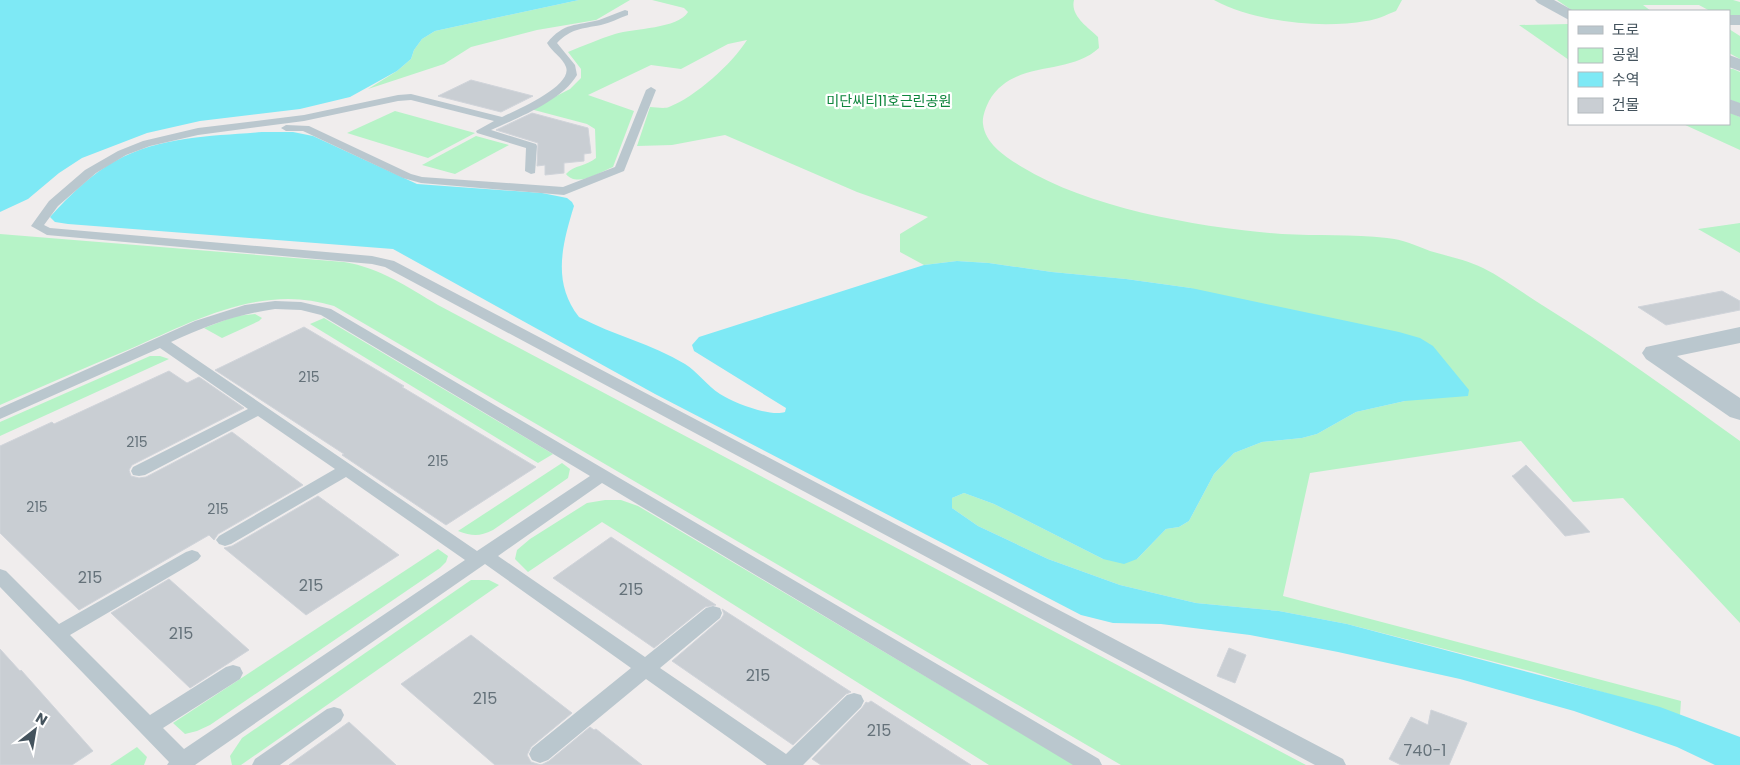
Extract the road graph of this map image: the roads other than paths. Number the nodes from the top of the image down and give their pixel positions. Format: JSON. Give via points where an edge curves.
{"nodes":[{"id":1,"x":1543,"y":0,"type":"edge"},
{"id":2,"x":625,"y":13,"type":"dead end"},
{"id":3,"x":1568,"y":15,"type":"edge"},
{"id":4,"x":650,"y":90,"type":"dead end"},
{"id":5,"x":502,"y":120,"type":"junction"},
{"id":6,"x":242,"y":127,"type":"junction"},
{"id":7,"x":531,"y":171,"type":"dead end"},
{"id":8,"x":1740,"y":335,"type":"edge"},
{"id":9,"x":162,"y":342,"type":"junction"},
{"id":10,"x":259,"y":409,"type":"junction"},
{"id":11,"x":1740,"y":411,"type":"edge"},
{"id":12,"x":0,"y":414,"type":"edge"},
{"id":13,"x":346,"y":470,"type":"junction"},
{"id":14,"x":139,"y":471,"type":"dead end"},
{"id":15,"x":601,"y":476,"type":"junction"},
{"id":16,"x":225,"y":540,"type":"dead end"},
{"id":17,"x":192,"y":556,"type":"dead end"},
{"id":18,"x":481,"y":558,"type":"junction"},
{"id":19,"x":0,"y":576,"type":"edge"},
{"id":20,"x":713,"y":613,"type":"dead end"},
{"id":21,"x":57,"y":634,"type":"junction"},
{"id":22,"x":646,"y":668,"type":"junction"},
{"id":23,"x":233,"y":673,"type":"dead end"},
{"id":24,"x":854,"y":701,"type":"dead end"},
{"id":25,"x":334,"y":715,"type":"dead end"},
{"id":26,"x":149,"y":727,"type":"junction"},
{"id":27,"x":540,"y":754,"type":"dead end"},
{"id":28,"x":187,"y":762,"type":"edge"},
{"id":29,"x":263,"y":765,"type":"edge"},
{"id":30,"x":784,"y":765,"type":"edge"},
{"id":31,"x":789,"y":765,"type":"edge"},
{"id":32,"x":1091,"y":765,"type":"edge"},
{"id":33,"x":1334,"y":765,"type":"edge"}],
"edges":[{"from":1,"to":3,"type":"street"},
{"from":2,"to":5,"type":"lane","via":[[563,32],[552,43],[572,68],[573,75],[568,83]]},
{"from":4,"to":6,"type":"lane","via":[[620,169],[564,191],[412,178],[305,128]]},
{"from":5,"to":6,"type":"lane","via":[[411,97],[398,97],[327,114]]},
{"from":5,"to":7,"type":"lane","via":[[481,131],[532,146]]},
{"from":6,"to":33,"type":"lane","via":[[173,135],[112,157],[96,166],[66,192],[42,214],[36,226],[47,231],[389,264]]},
{"from":8,"to":11,"type":"street","via":[[1655,353]]},
{"from":9,"to":10,"type":"lane"},
{"from":9,"to":12,"type":"lane"},
{"from":9,"to":15,"type":"lane","via":[[216,317],[238,311],[276,306],[313,307]]},
{"from":10,"to":13,"type":"lane"},
{"from":10,"to":14,"type":"lane"},
{"from":13,"to":16,"type":"lane"},
{"from":13,"to":18,"type":"lane"},
{"from":15,"to":18,"type":"lane"},
{"from":15,"to":32,"type":"lane"},
{"from":17,"to":21,"type":"lane"},
{"from":18,"to":22,"type":"lane"},
{"from":18,"to":28,"type":"lane"},
{"from":19,"to":21,"type":"lane"},
{"from":20,"to":22,"type":"lane"},
{"from":21,"to":26,"type":"lane"},
{"from":22,"to":27,"type":"lane"},
{"from":22,"to":30,"type":"lane"},
{"from":23,"to":26,"type":"lane"},
{"from":24,"to":31,"type":"lane"},
{"from":25,"to":29,"type":"lane"},
{"from":26,"to":28,"type":"lane"}]}
